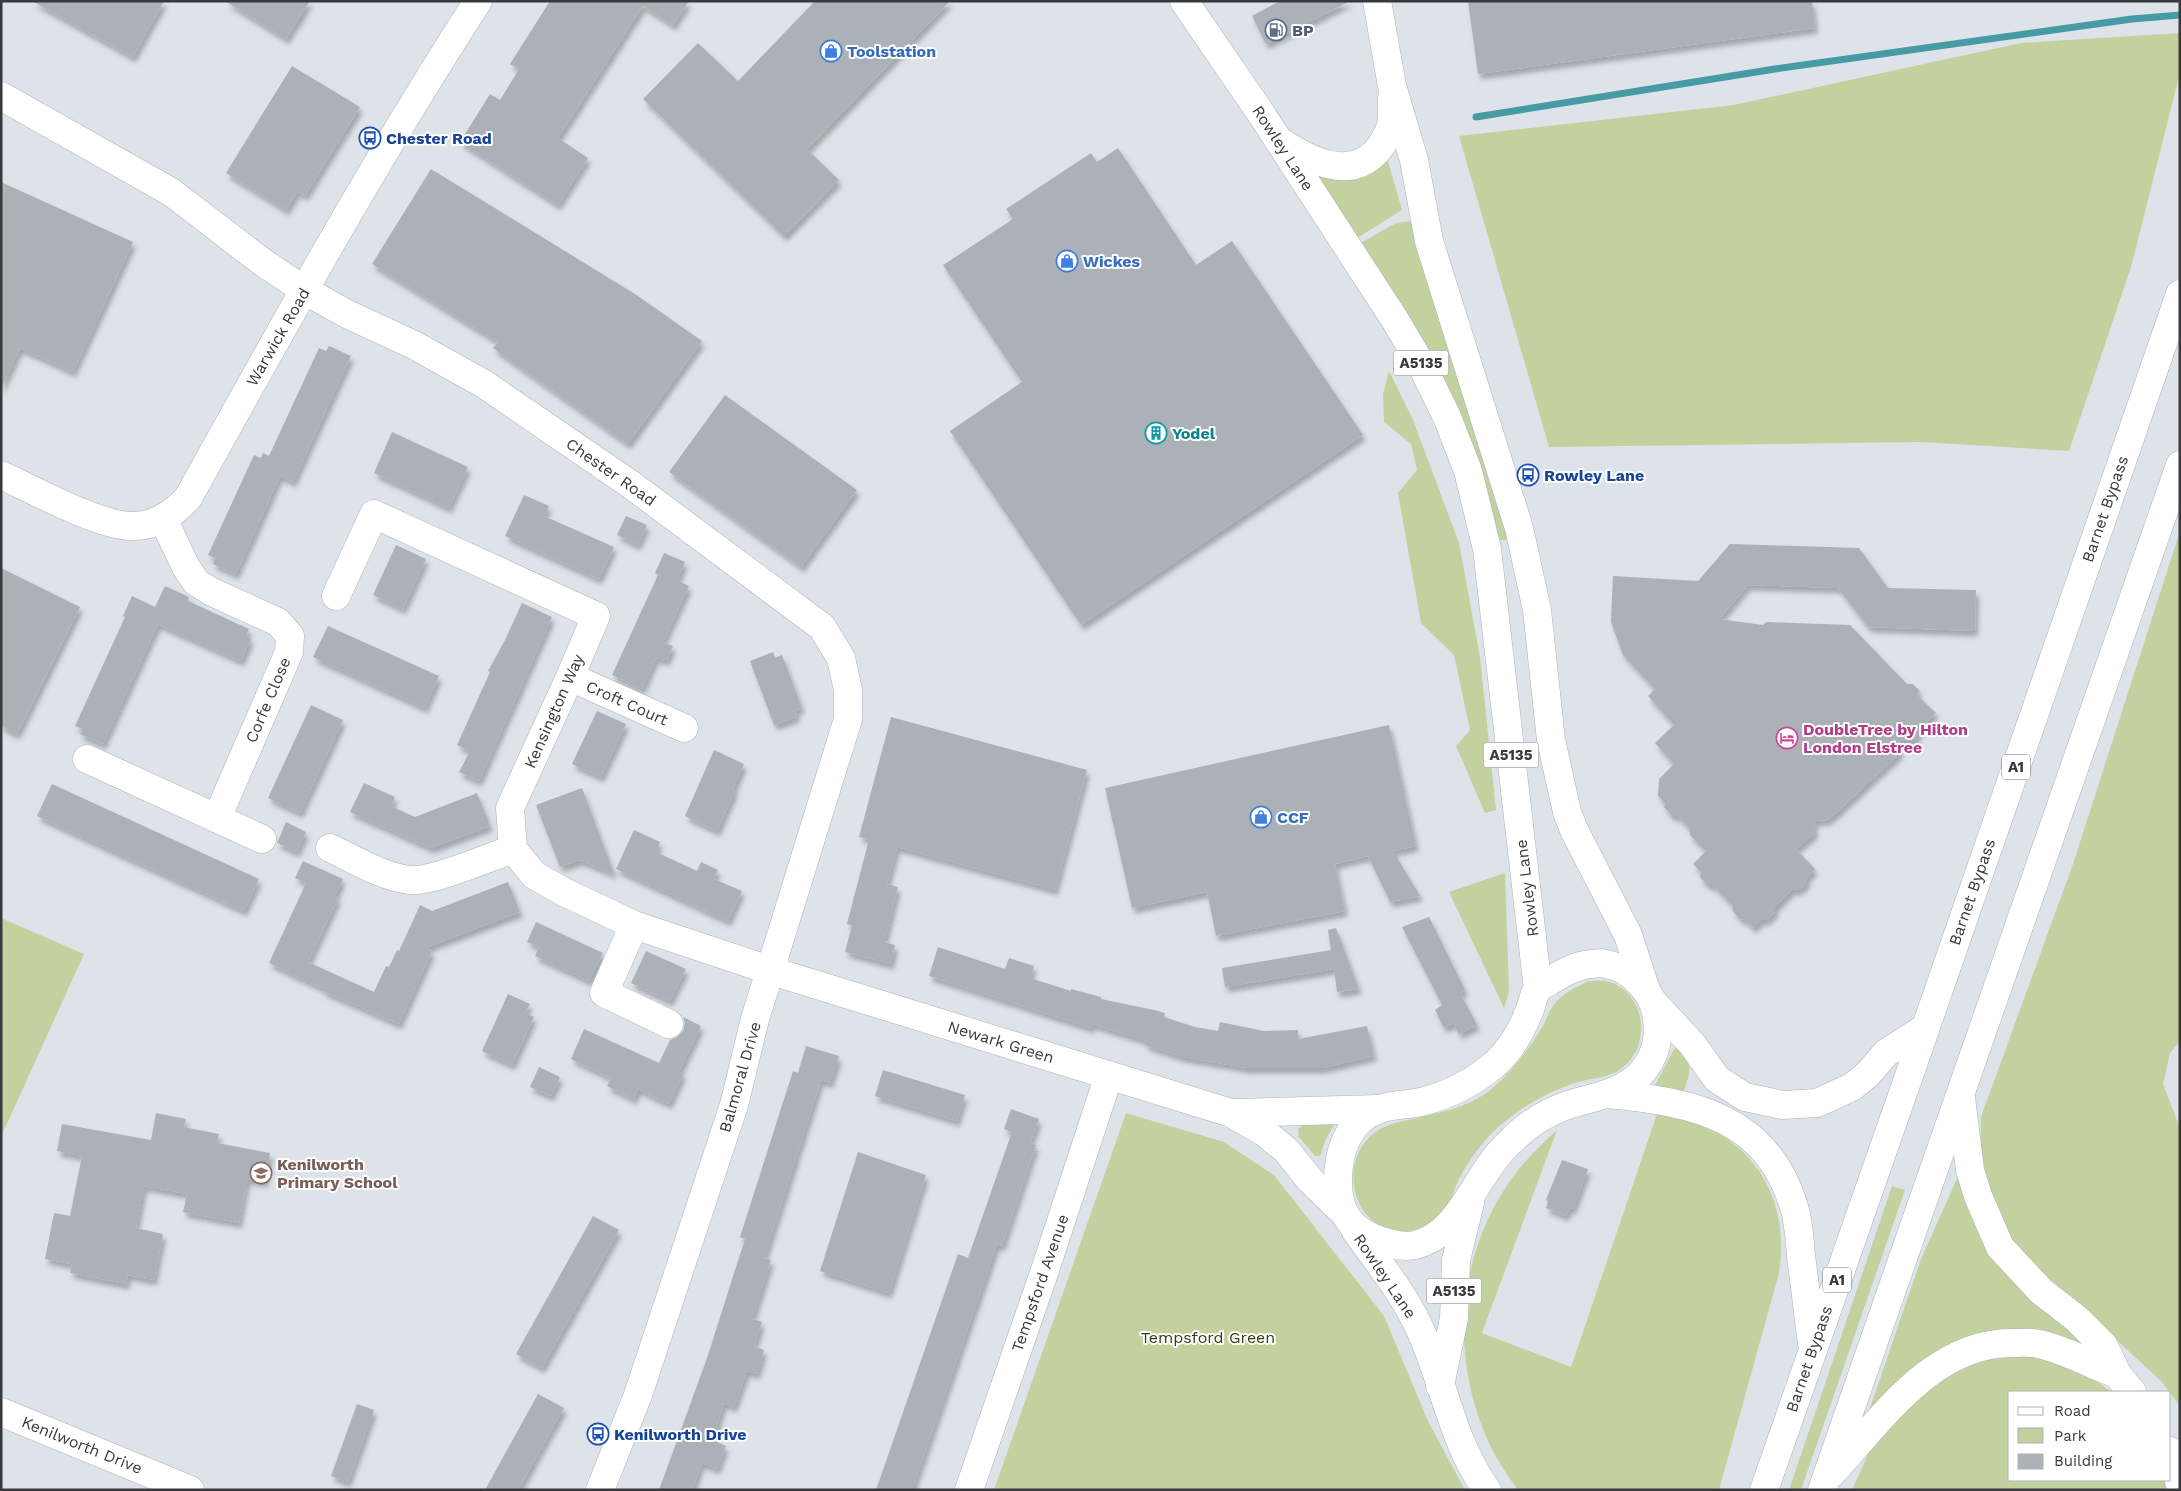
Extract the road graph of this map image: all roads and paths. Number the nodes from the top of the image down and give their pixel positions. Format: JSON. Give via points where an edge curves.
{"nodes":[{"id":1,"x":478,"y":1,"type":"edge"},
{"id":2,"x":1184,"y":1,"type":"edge"},
{"id":3,"x":1377,"y":1,"type":"edge"},
{"id":4,"x":1392,"y":86,"type":"junction"},
{"id":5,"x":1,"y":96,"type":"edge"},
{"id":6,"x":1276,"y":139,"type":"junction"},
{"id":7,"x":304,"y":290,"type":"junction"},
{"id":8,"x":2180,"y":294,"type":"edge"},
{"id":9,"x":2180,"y":465,"type":"edge"},
{"id":10,"x":1,"y":475,"type":"edge"},
{"id":11,"x":163,"y":520,"type":"junction"},
{"id":12,"x":336,"y":596,"type":"dead end"},
{"id":13,"x":841,"y":658,"type":"joint"},
{"id":14,"x":570,"y":677,"type":"junction"},
{"id":15,"x":684,"y":728,"type":"dead end"},
{"id":16,"x":87,"y":760,"type":"dead end"},
{"id":17,"x":217,"y":818,"type":"junction"},
{"id":18,"x":262,"y":839,"type":"dead end"},
{"id":19,"x":330,"y":848,"type":"dead end"},
{"id":20,"x":513,"y":849,"type":"junction"},
{"id":21,"x":634,"y":925,"type":"junction"},
{"id":22,"x":772,"y":971,"type":"junction"},
{"id":23,"x":1538,"y":989,"type":"junction"},
{"id":24,"x":1650,"y":997,"type":"junction"},
{"id":25,"x":670,"y":1024,"type":"dead end"},
{"id":26,"x":1925,"y":1028,"type":"junction"},
{"id":27,"x":1109,"y":1076,"type":"junction"},
{"id":28,"x":1607,"y":1094,"type":"junction"},
{"id":29,"x":1961,"y":1094,"type":"junction"},
{"id":30,"x":1378,"y":1109,"type":"junction"},
{"id":31,"x":1231,"y":1113,"type":"junction"},
{"id":32,"x":1472,"y":1197,"type":"junction"},
{"id":33,"x":1346,"y":1217,"type":"junction"},
{"id":34,"x":1812,"y":1349,"type":"junction"},
{"id":35,"x":2124,"y":1383,"type":"edge"},
{"id":36,"x":1440,"y":1386,"type":"junction"},
{"id":37,"x":1,"y":1412,"type":"edge"},
{"id":38,"x":1823,"y":1486,"type":"edge"},
{"id":39,"x":190,"y":1490,"type":"edge"},
{"id":40,"x":600,"y":1490,"type":"edge"},
{"id":41,"x":970,"y":1490,"type":"edge"},
{"id":42,"x":1488,"y":1490,"type":"edge"},
{"id":43,"x":1764,"y":1490,"type":"edge"}],
"edges":[{"from":1,"to":7,"type":"main road","name":"Warwick Road"},
{"from":2,"to":6,"type":"main road","name":"Rowley Lane","number":"A5135"},
{"from":3,"to":4,"type":"main road","number":"A5135"},
{"from":4,"to":6,"type":"main road","number":"A5135","via":[[1391,124],[1384,143],[1369,159],[1348,167],[1322,164],[1302,156]]},
{"from":4,"to":24,"type":"main road","number":"A5135","via":[[1414,160],[1429,241],[1519,528],[1537,610],[1551,740],[1568,812],[1628,936]]},
{"from":5,"to":7,"type":"main road","name":"Chester Road","via":[[171,192]]},
{"from":6,"to":23,"type":"main road","name":"Rowley Lane","number":"A5135","via":[[1421,364],[1468,471],[1487,549]]},
{"from":7,"to":11,"type":"main road","name":"Warwick Road","via":[[188,498]]},
{"from":7,"to":13,"type":"main road","name":"Chester Road","via":[[484,384],[630,484],[822,627]]},
{"from":8,"to":26,"type":"main road","name":"Barnet Bypass","number":"A1"},
{"from":9,"to":29,"type":"main road"},
{"from":10,"to":11,"type":"main road","name":"Warwick Road","via":[[109,522],[132,526]]},
{"from":11,"to":17,"type":"main road","name":"Corfe Close","via":[[196,582],[278,622],[290,636],[289,652]]},
{"from":12,"to":14,"type":"main road","name":"Kensington Way","via":[[374,514],[596,616]]},
{"from":13,"to":22,"type":"main road","name":"Balmoral Drive","via":[[848,690],[848,719]]},
{"from":14,"to":15,"type":"main road","name":"Croft Court"},
{"from":14,"to":20,"type":"main road","name":"Kensington Way","via":[[510,808]]},
{"from":16,"to":17,"type":"main road"},
{"from":17,"to":18,"type":"main road"},
{"from":19,"to":20,"type":"main road","via":[[385,874],[411,880],[434,876]]},
{"from":20,"to":21,"type":"main road","via":[[534,875]]},
{"from":21,"to":22,"type":"main road"},
{"from":21,"to":25,"type":"main road","via":[[604,993]]},
{"from":22,"to":27,"type":"main road","name":"Newark Green"},
{"from":22,"to":40,"type":"main road","name":"Balmoral Drive","via":[[755,1019],[734,1105],[671,1300]]},
{"from":23,"to":24,"type":"main road","via":[[1570,968],[1602,963],[1624,970]]},
{"from":23,"to":30,"type":"main road","name":"Newark Green","via":[[1516,1038],[1496,1063],[1474,1080],[1450,1093],[1424,1101]]},
{"from":24,"to":26,"type":"main road","via":[[1692,1044],[1717,1079],[1745,1097],[1783,1105],[1817,1103],[1852,1087],[1886,1053]]},
{"from":24,"to":28,"type":"main road","via":[[1659,1025],[1658,1043],[1640,1075],[1626,1087]]},
{"from":26,"to":34,"type":"main road","name":"Barnet Bypass","number":"A1"},
{"from":27,"to":31,"type":"main road","name":"Newark Green"},
{"from":27,"to":41,"type":"main road","name":"Tempsford Avenue"},
{"from":28,"to":32,"type":"main road","via":[[1560,1108],[1522,1130],[1492,1160]]},
{"from":28,"to":34,"type":"main road","via":[[1678,1103],[1709,1112],[1733,1124],[1757,1143],[1776,1168],[1796,1216]]},
{"from":29,"to":35,"type":"main road","via":[[1970,1170],[2000,1247],[2042,1291],[2104,1346]]},
{"from":29,"to":38,"type":"main road"},
{"from":30,"to":31,"type":"main road","name":"Newark Green"},
{"from":30,"to":33,"type":"main road","via":[[1349,1133],[1341,1149],[1338,1185]]},
{"from":31,"to":33,"type":"main road","name":"Newark Green","via":[[1264,1132],[1286,1150]]},
{"from":32,"to":33,"type":"main road","via":[[1440,1234],[1414,1246],[1385,1243],[1364,1234]]},
{"from":32,"to":36,"type":"main road","number":"A5135","via":[[1456,1260],[1454,1318]]},
{"from":33,"to":36,"type":"main road","name":"Rowley Lane","number":"A5135","via":[[1401,1295]]},
{"from":34,"to":43,"type":"main road","name":"Barnet Bypass","number":"A1"},
{"from":35,"to":38,"type":"main road","via":[[2064,1351],[2036,1343],[2004,1342],[1978,1347],[1954,1356],[1906,1392]]},
{"from":36,"to":42,"type":"main road","name":"Rowley Lane","number":"A5135","via":[[1469,1460]]},
{"from":37,"to":39,"type":"main road","name":"Kenilworth Drive"}]}
